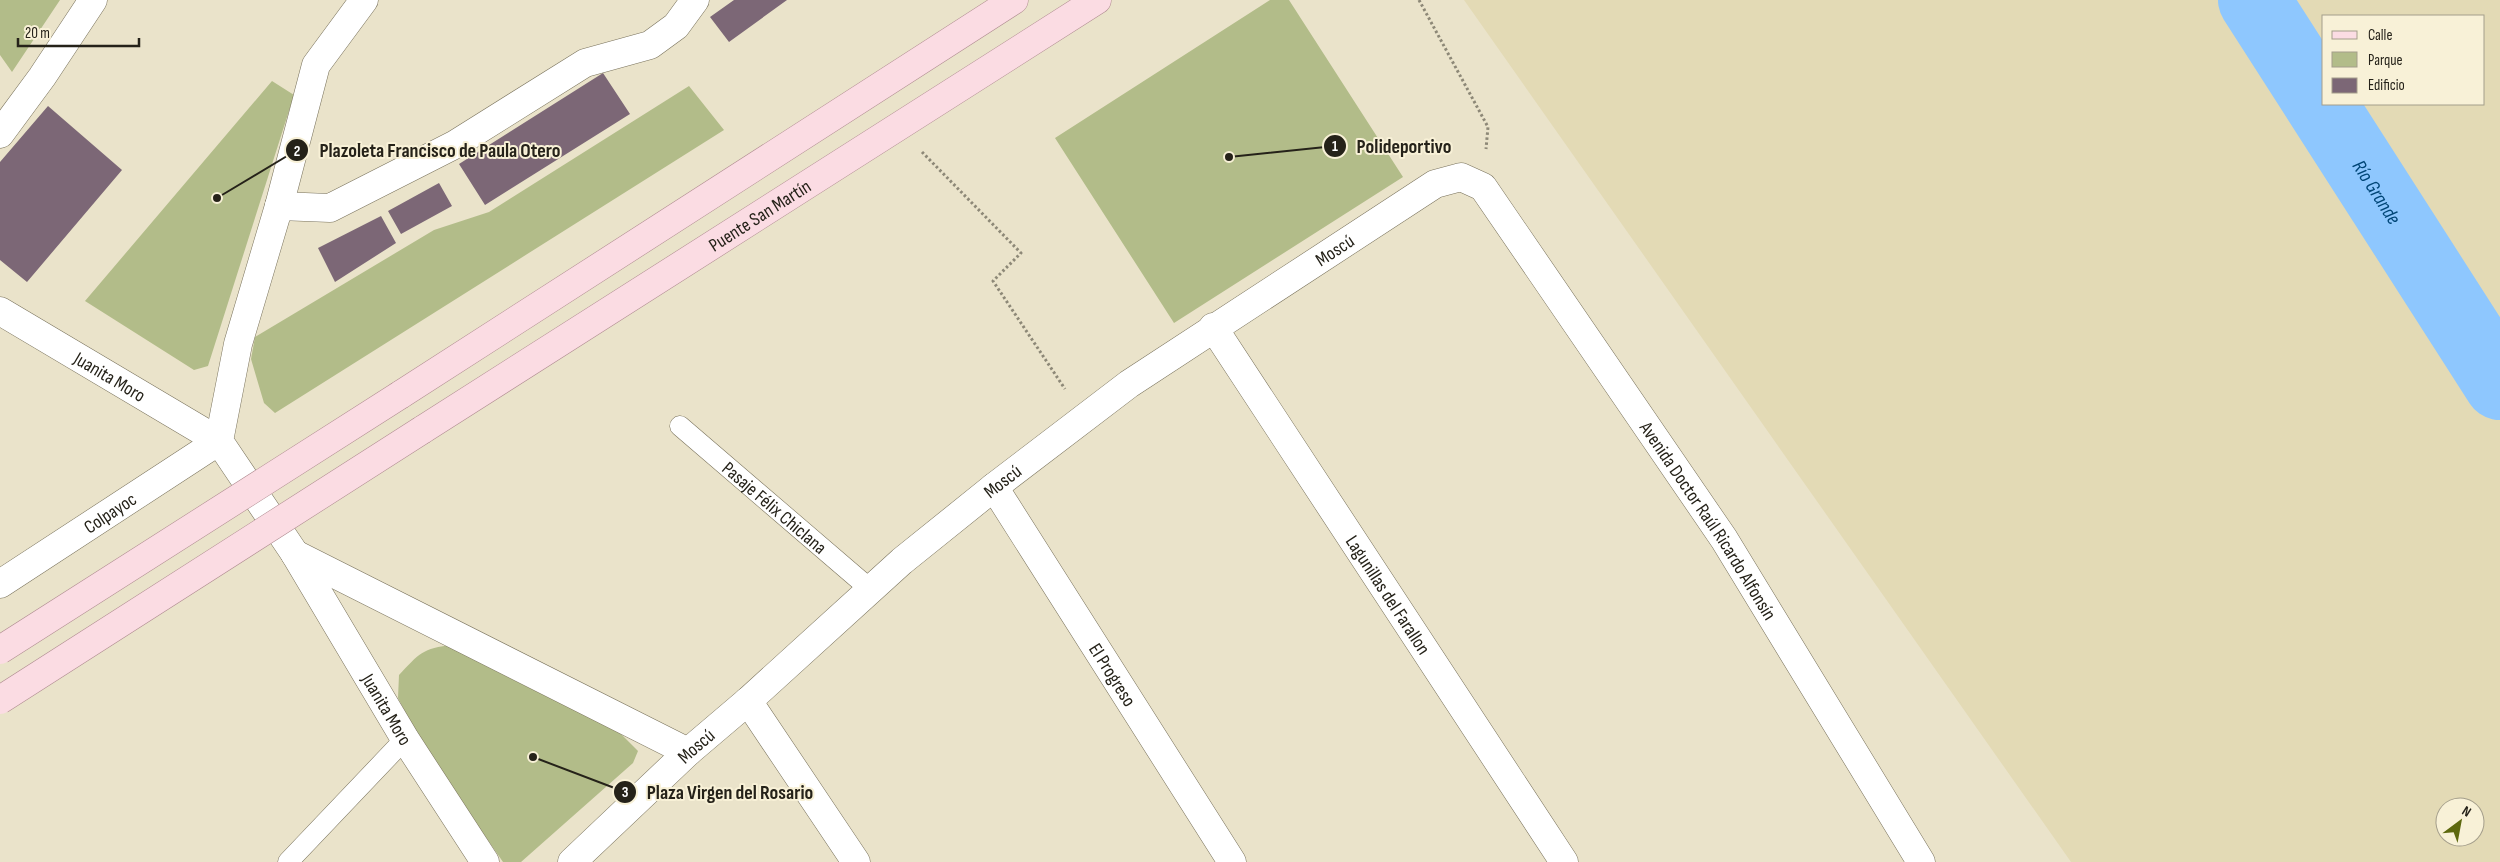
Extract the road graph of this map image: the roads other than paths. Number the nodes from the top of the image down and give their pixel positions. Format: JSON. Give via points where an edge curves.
{"nodes":[{"id":1,"x":93,"y":0,"type":"edge"},
{"id":2,"x":364,"y":0,"type":"edge"},
{"id":3,"x":695,"y":0,"type":"edge"},
{"id":4,"x":1014,"y":0,"type":"edge"},
{"id":5,"x":1097,"y":0,"type":"edge"},
{"id":6,"x":0,"y":134,"type":"edge"},
{"id":7,"x":1483,"y":187,"type":"joint"},
{"id":8,"x":279,"y":206,"type":"junction"},
{"id":9,"x":0,"y":310,"type":"edge"},
{"id":10,"x":1213,"y":327,"type":"junction"},
{"id":11,"x":680,"y":426,"type":"dead end"},
{"id":12,"x":219,"y":441,"type":"junction"},
{"id":13,"x":994,"y":487,"type":"junction"},
{"id":14,"x":294,"y":554,"type":"junction"},
{"id":15,"x":0,"y":584,"type":"edge"},
{"id":16,"x":870,"y":590,"type":"junction"},
{"id":17,"x":0,"y":650,"type":"edge"},
{"id":18,"x":0,"y":700,"type":"edge"},
{"id":19,"x":748,"y":701,"type":"junction"},
{"id":20,"x":405,"y":739,"type":"junction"},
{"id":21,"x":688,"y":752,"type":"junction"},
{"id":22,"x":288,"y":862,"type":"edge"},
{"id":23,"x":485,"y":862,"type":"edge"},
{"id":24,"x":572,"y":862,"type":"edge"},
{"id":25,"x":856,"y":862,"type":"edge"},
{"id":26,"x":1232,"y":862,"type":"edge"},
{"id":27,"x":1564,"y":862,"type":"edge"},
{"id":28,"x":1921,"y":862,"type":"edge"}],
"edges":[{"from":1,"to":6,"type":"street"},
{"from":2,"to":8,"type":"street","via":[[316,65]]},
{"from":3,"to":8,"type":"street","via":[[676,26],[650,45],[585,63],[454,145],[330,208]]},
{"from":4,"to":17,"type":"main road","bridge":true},
{"from":5,"to":18,"type":"main road","name":"Puente San Martín","bridge":true},
{"from":7,"to":10,"type":"street","name":"Moscú","via":[[1461,177],[1435,184]]},
{"from":7,"to":28,"type":"street","name":"Avenida Doctor Raúl Ricardo Alfonsín","via":[[1724,539]]},
{"from":8,"to":12,"type":"street","via":[[238,344]]},
{"from":9,"to":12,"type":"street","name":"Juanita Moro"},
{"from":10,"to":13,"type":"street","name":"Moscú","via":[[1129,384]]},
{"from":10,"to":27,"type":"street","name":"Lagunillas del Farallon"},
{"from":11,"to":16,"type":"lane","name":"Pasaje Félix Chiclana"},
{"from":12,"to":14,"type":"street","name":"Juanita Moro"},
{"from":12,"to":15,"type":"street","name":"Colpayoc"},
{"from":13,"to":16,"type":"street","name":"Moscú"},
{"from":13,"to":26,"type":"street","name":"El Progreso"},
{"from":14,"to":20,"type":"street","name":"Juanita Moro"},
{"from":14,"to":21,"type":"street"},
{"from":16,"to":19,"type":"street","name":"Moscú"},
{"from":19,"to":21,"type":"street","name":"Moscú"},
{"from":19,"to":25,"type":"street"},
{"from":20,"to":22,"type":"lane"},
{"from":20,"to":23,"type":"street","name":"Juanita Moro"},
{"from":21,"to":24,"type":"street","name":"Moscú"}]}
